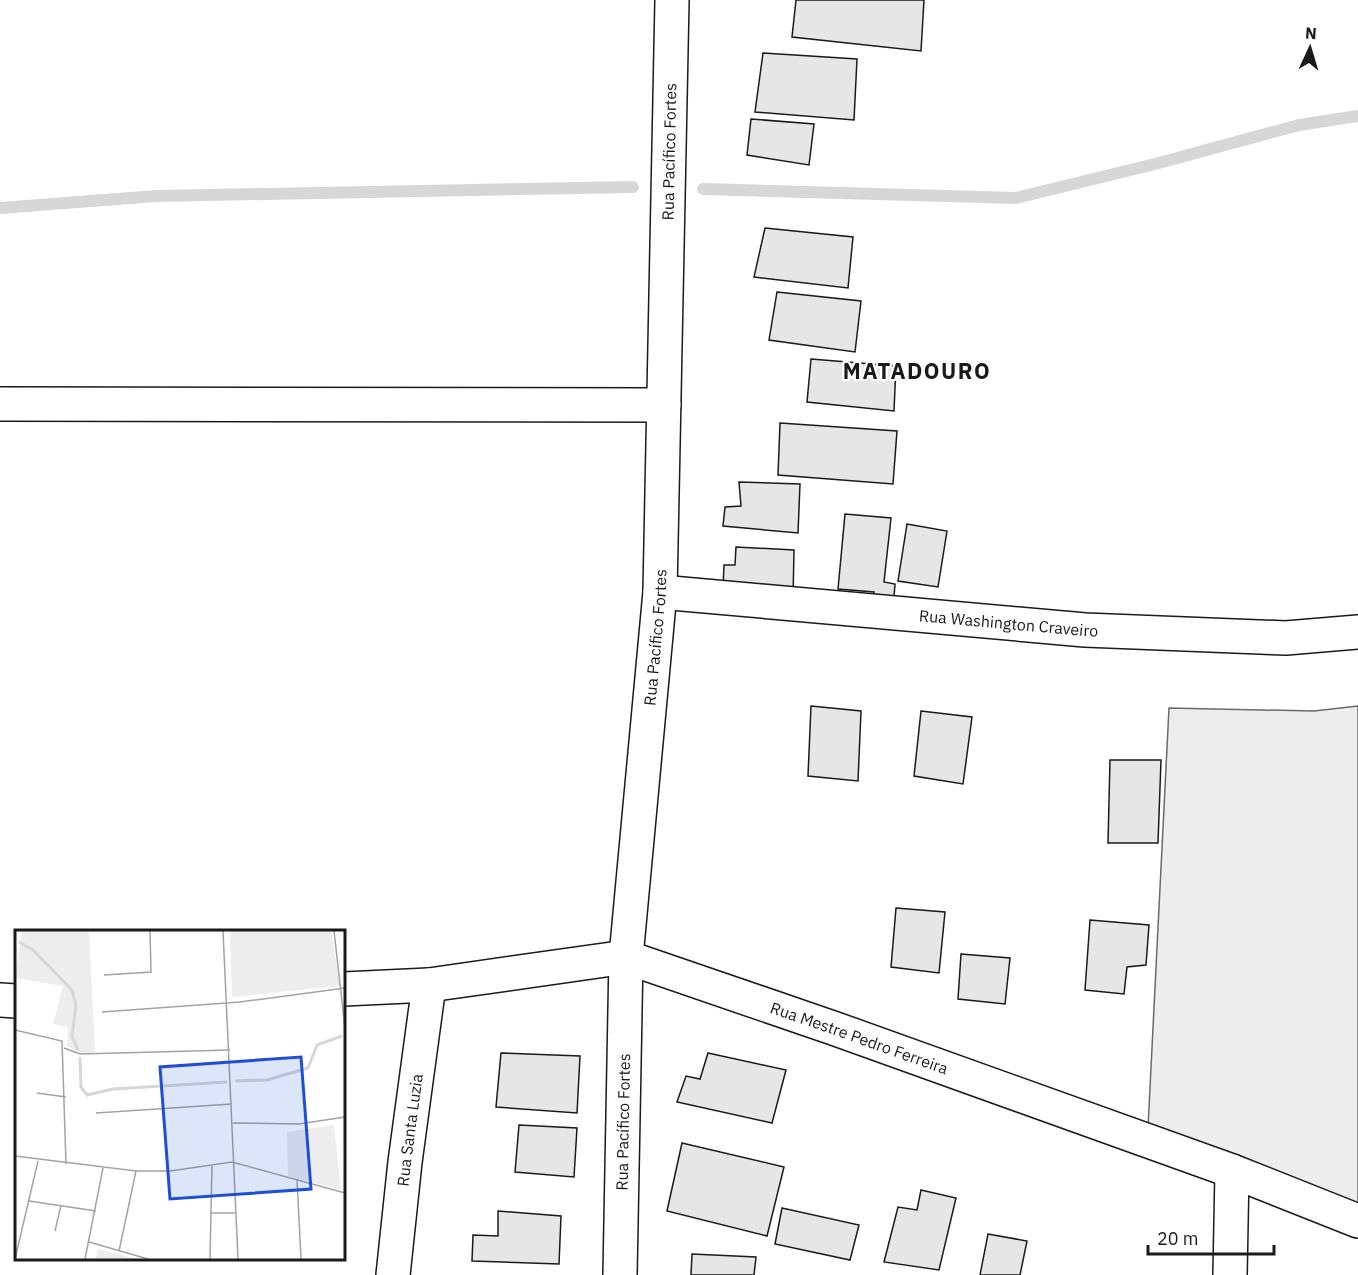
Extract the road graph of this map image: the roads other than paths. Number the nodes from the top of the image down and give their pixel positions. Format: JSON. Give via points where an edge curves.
{"nodes":[{"id":1,"x":672,"y":0,"type":"edge"},
{"id":2,"x":0,"y":404,"type":"edge"},
{"id":3,"x":664,"y":405,"type":"junction"},
{"id":4,"x":660,"y":592,"type":"junction"},
{"id":5,"x":1358,"y":632,"type":"edge"},
{"id":6,"x":626,"y":957,"type":"junction"},
{"id":7,"x":429,"y":985,"type":"junction"},
{"id":8,"x":345,"y":989,"type":"edge"},
{"id":9,"x":0,"y":1000,"type":"edge"},
{"id":10,"x":15,"y":1001,"type":"edge"},
{"id":11,"x":1232,"y":1171,"type":"junction"},
{"id":12,"x":1358,"y":1221,"type":"edge"},
{"id":13,"x":393,"y":1275,"type":"edge"},
{"id":14,"x":620,"y":1275,"type":"edge"},
{"id":15,"x":1230,"y":1275,"type":"edge"}],
"edges":[{"from":1,"to":3,"type":"street","name":"Rua Pacífico Fortes"},
{"from":2,"to":3,"type":"street"},
{"from":3,"to":4,"type":"street","name":"Rua Pacífico Fortes"},
{"from":4,"to":5,"type":"street","name":"Rua Washington Craveiro","via":[[1085,630],[1287,638]]},
{"from":4,"to":6,"type":"street","name":"Rua Pacífico Fortes"},
{"from":6,"to":7,"type":"street","name":"Rua Mestre Pedro Ferreira"},
{"from":6,"to":11,"type":"street","name":"Rua Mestre Pedro Ferreira"},
{"from":6,"to":14,"type":"street","name":"Rua Pacífico Fortes"},
{"from":7,"to":8,"type":"street","name":"Rua Mestre Pedro Ferreira"},
{"from":7,"to":13,"type":"street","name":"Rua Santa Luzia"},
{"from":9,"to":10,"type":"street"},
{"from":11,"to":12,"type":"street","name":"Rua Mestre Pedro Ferreira"},
{"from":11,"to":15,"type":"street"}]}
